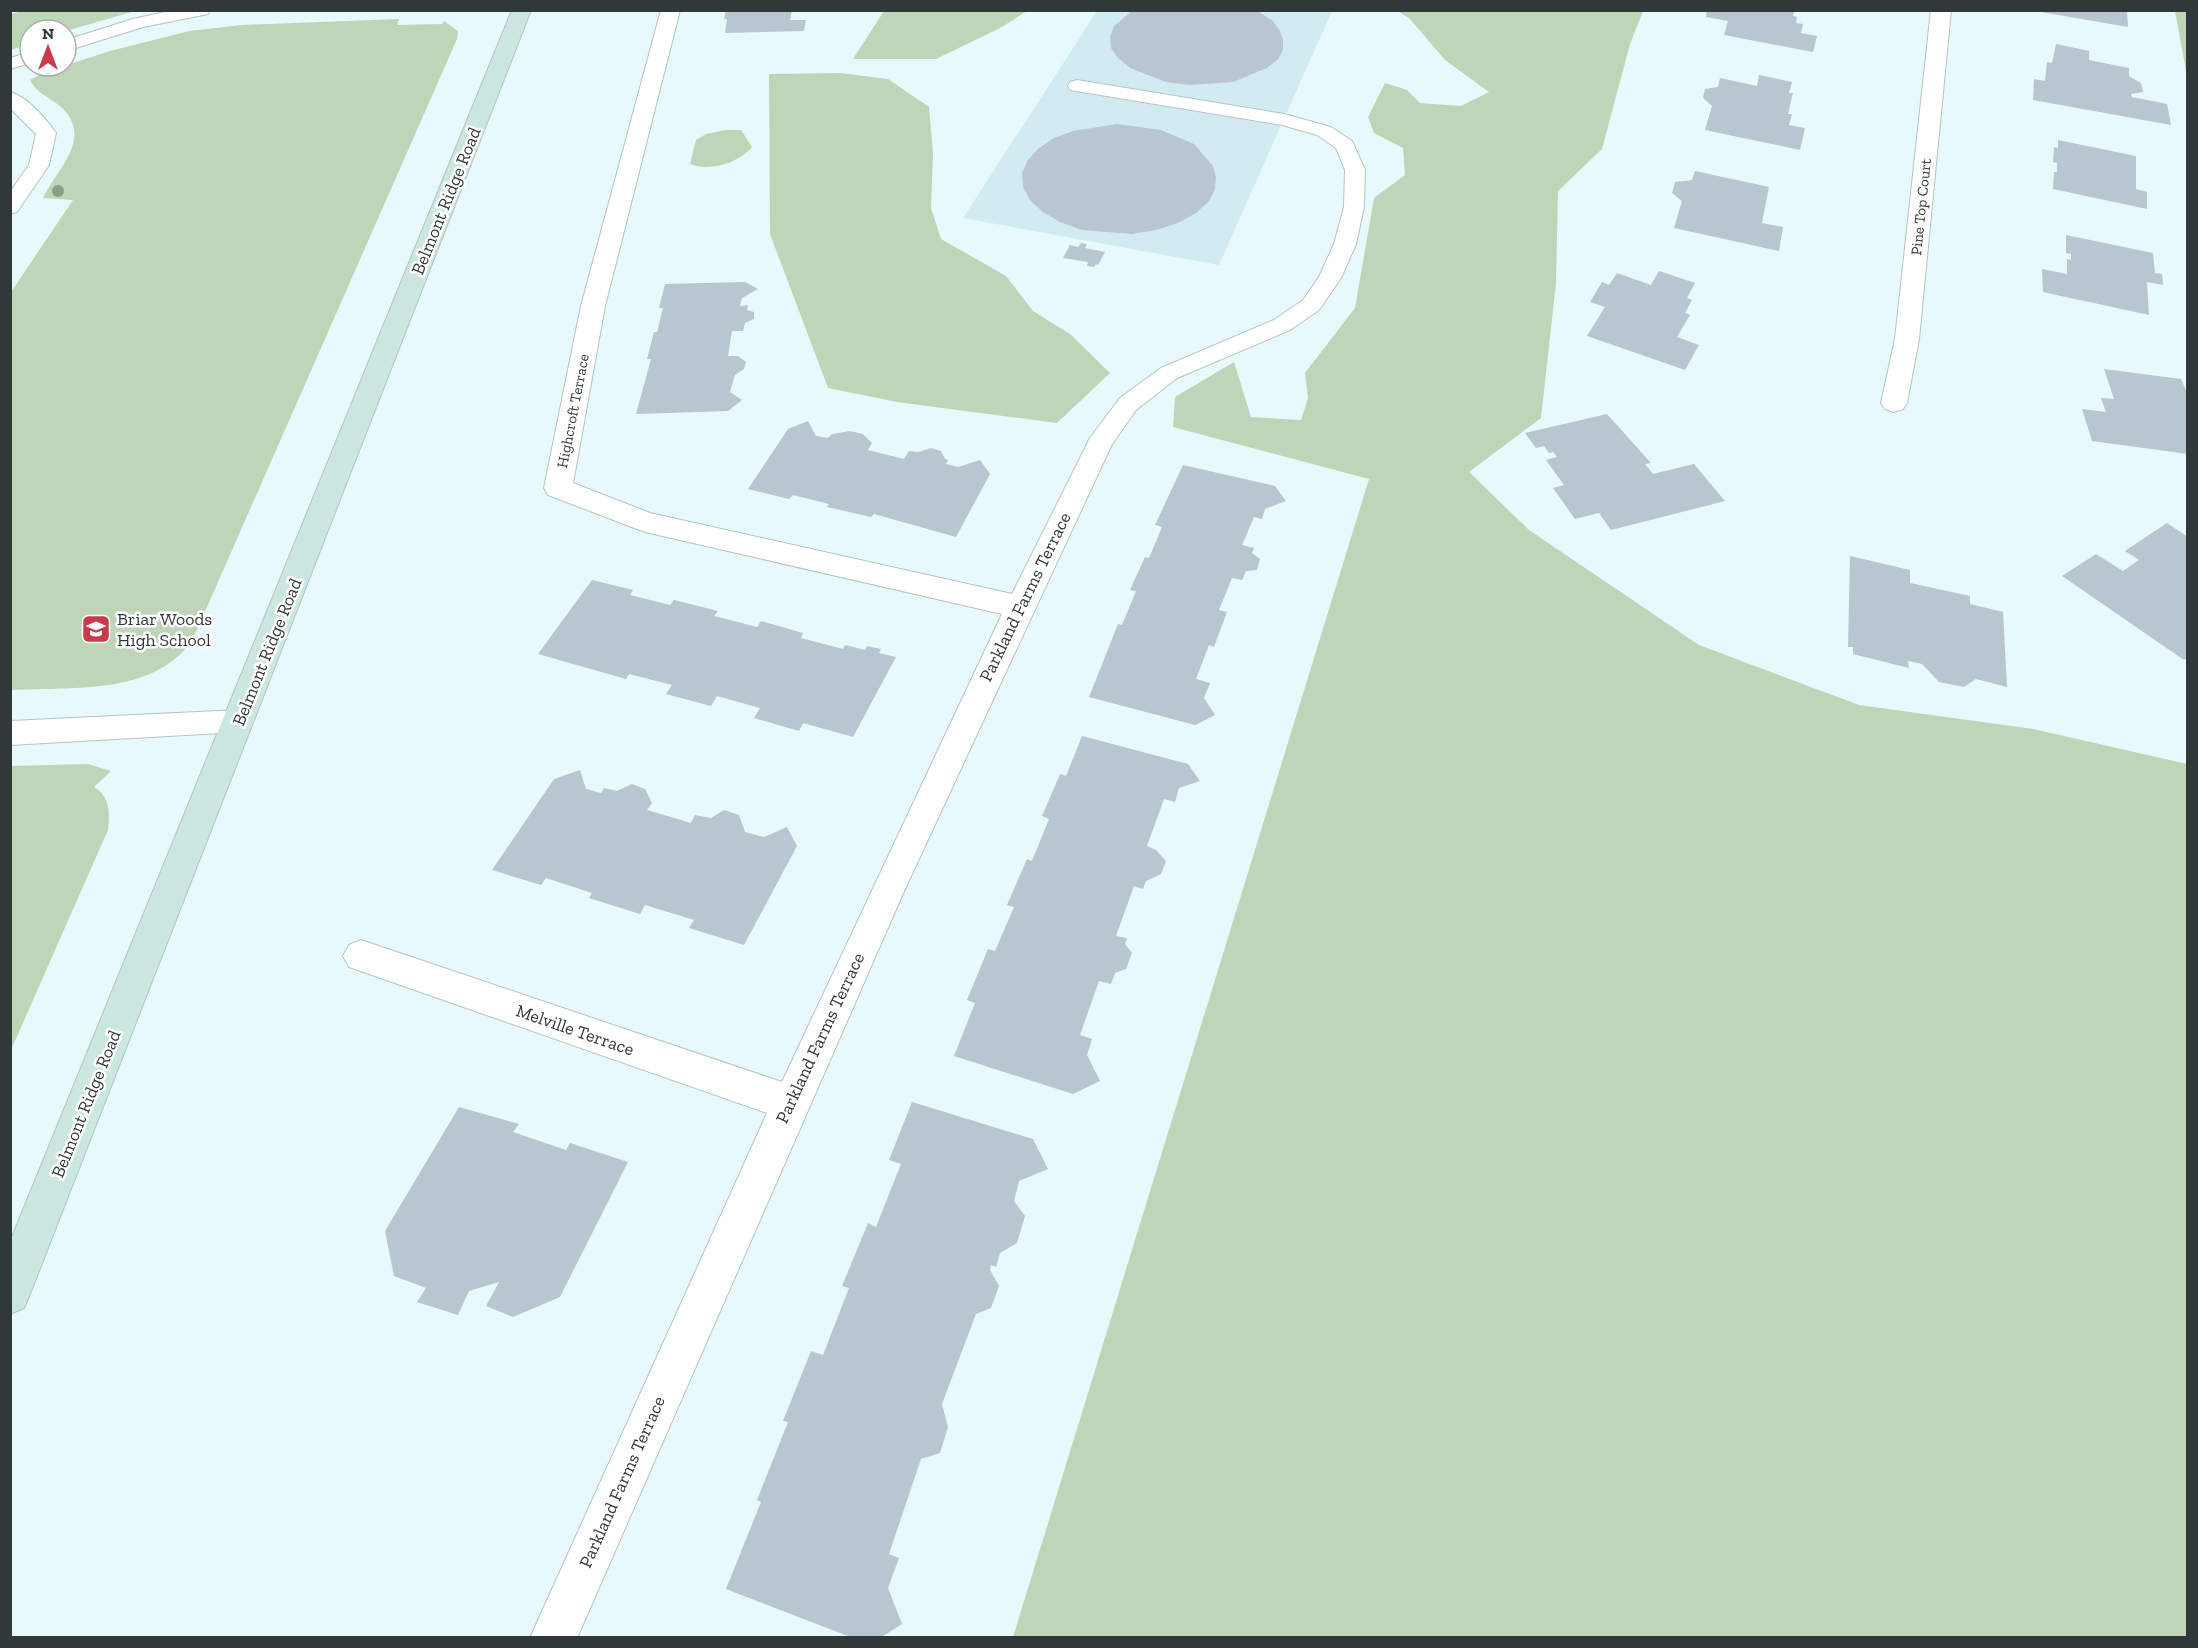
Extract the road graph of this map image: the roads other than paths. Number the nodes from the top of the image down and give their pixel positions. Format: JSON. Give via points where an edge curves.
{"nodes":[{"id":1,"x":202,"y":10,"type":"edge"},
{"id":2,"x":522,"y":10,"type":"edge"},
{"id":3,"x":671,"y":10,"type":"edge"},
{"id":4,"x":1941,"y":10,"type":"edge"},
{"id":5,"x":78,"y":42,"type":"edge"},
{"id":6,"x":1077,"y":86,"type":"dead end"},
{"id":7,"x":10,"y":98,"type":"edge"},
{"id":8,"x":10,"y":208,"type":"edge"},
{"id":9,"x":1894,"y":403,"type":"dead end"},
{"id":10,"x":1100,"y":444,"type":"joint"},
{"id":11,"x":1019,"y":607,"type":"junction"},
{"id":12,"x":239,"y":721,"type":"junction"},
{"id":13,"x":10,"y":733,"type":"edge"},
{"id":14,"x":361,"y":956,"type":"dead end"},
{"id":15,"x":790,"y":1103,"type":"junction"},
{"id":16,"x":10,"y":1294,"type":"edge"},
{"id":17,"x":554,"y":1638,"type":"edge"}],
"edges":[{"from":1,"to":5,"type":"lane","via":[[138,23]]},
{"from":2,"to":12,"type":"main road","name":"Belmont Ridge Road"},
{"from":3,"to":11,"type":"street","name":"Highcroft Terrace","via":[[593,306],[558,488],[645,522]]},
{"from":4,"to":9,"type":"street","name":"Pine Top Court","via":[[1907,339]]},
{"from":6,"to":10,"type":"lane","via":[[1284,120],[1324,131],[1345,145],[1355,170],[1354,207],[1345,244],[1330,278],[1311,305],[1282,325],[1169,373],[1128,404]]},
{"from":7,"to":8,"type":"lane","via":[[46,133],[39,165]]},
{"from":10,"to":11,"type":"street","name":"Parkland Farms Terrace"},
{"from":11,"to":15,"type":"street","name":"Parkland Farms Terrace"},
{"from":12,"to":13,"type":"lane"},
{"from":12,"to":16,"type":"main road","name":"Belmont Ridge Road"},
{"from":14,"to":15,"type":"street","name":"Melville Terrace"},
{"from":15,"to":17,"type":"street","name":"Parkland Farms Terrace"}]}
